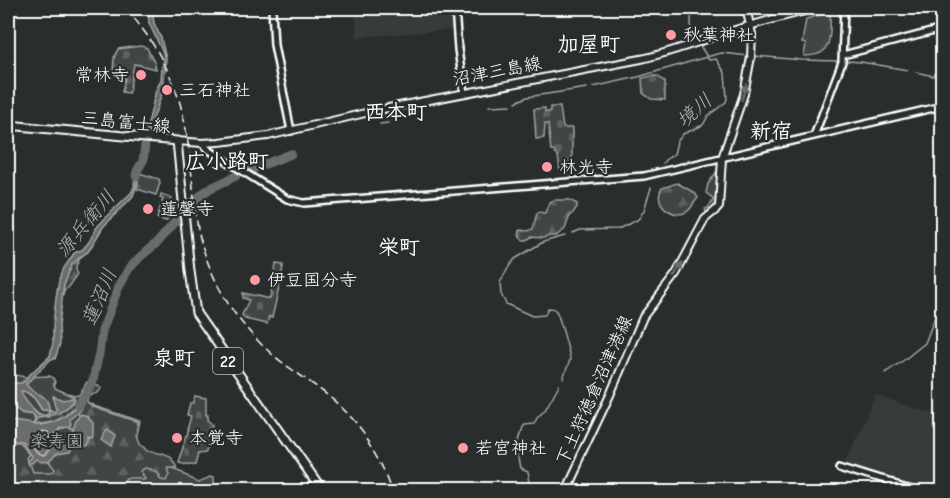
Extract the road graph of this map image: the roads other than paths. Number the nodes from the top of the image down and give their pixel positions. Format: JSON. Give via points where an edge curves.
{"nodes":[{"id":1,"x":272,"y":8,"type":"edge"},
{"id":2,"x":455,"y":8,"type":"edge"},
{"id":3,"x":746,"y":8,"type":"edge"},
{"id":4,"x":817,"y":8,"type":"edge"},
{"id":5,"x":844,"y":8,"type":"edge"},
{"id":6,"x":750,"y":25,"type":"junction"},
{"id":7,"x":942,"y":29,"type":"edge"},
{"id":8,"x":843,"y":55,"type":"junction"},
{"id":9,"x":464,"y":93,"type":"junction"},
{"id":10,"x":942,"y":106,"type":"edge"},
{"id":11,"x":8,"y":125,"type":"edge"},
{"id":12,"x":291,"y":131,"type":"junction"},
{"id":13,"x":814,"y":136,"type":"junction"},
{"id":14,"x":177,"y":141,"type":"junction"},
{"id":15,"x":202,"y":143,"type":"junction"},
{"id":16,"x":722,"y":158,"type":"junction"},
{"id":17,"x":842,"y":466,"type":"dead end"},
{"id":18,"x":320,"y":490,"type":"edge"},
{"id":19,"x":565,"y":490,"type":"edge"},
{"id":20,"x":918,"y":490,"type":"edge"}],
"edges":[{"from":1,"to":12,"type":"street","via":[[274,45]]},
{"from":2,"to":9,"type":"street"},
{"from":3,"to":6,"type":"main road","name":"下土狩徳倉沼津港線"},
{"from":4,"to":6,"type":"main road","name":"沼津三島線"},
{"from":5,"to":8,"type":"street"},
{"from":6,"to":9,"type":"main road","name":"沼津三島線","via":[[654,56]]},
{"from":16,"to":6,"type":"main road","name":"下土狩徳倉沼津港線","one_way":true,"via":[[749,74]]},
{"from":7,"to":8,"type":"street"},
{"from":8,"to":13,"type":"street"},
{"from":9,"to":12,"type":"main road","name":"沼津三島線"},
{"from":10,"to":13,"type":"street"},
{"from":11,"to":14,"type":"main road","name":"三島富士線"},
{"from":12,"to":15,"type":"main road","name":"沼津三島線","via":[[247,140]]},
{"from":13,"to":16,"type":"street"},
{"from":14,"to":15,"type":"main road","name":"沼津三島線"},
{"from":14,"to":18,"type":"main road","name":"三島富士線","number":"22","via":[[196,313]]},
{"from":15,"to":16,"type":"street","via":[[287,199],[304,204],[635,177]]},
{"from":19,"to":16,"type":"main road","name":"下土狩徳倉沼津港線","one_way":true,"via":[[643,317],[676,274],[705,219],[719,209]]},
{"from":17,"to":20,"type":"street"}]}
